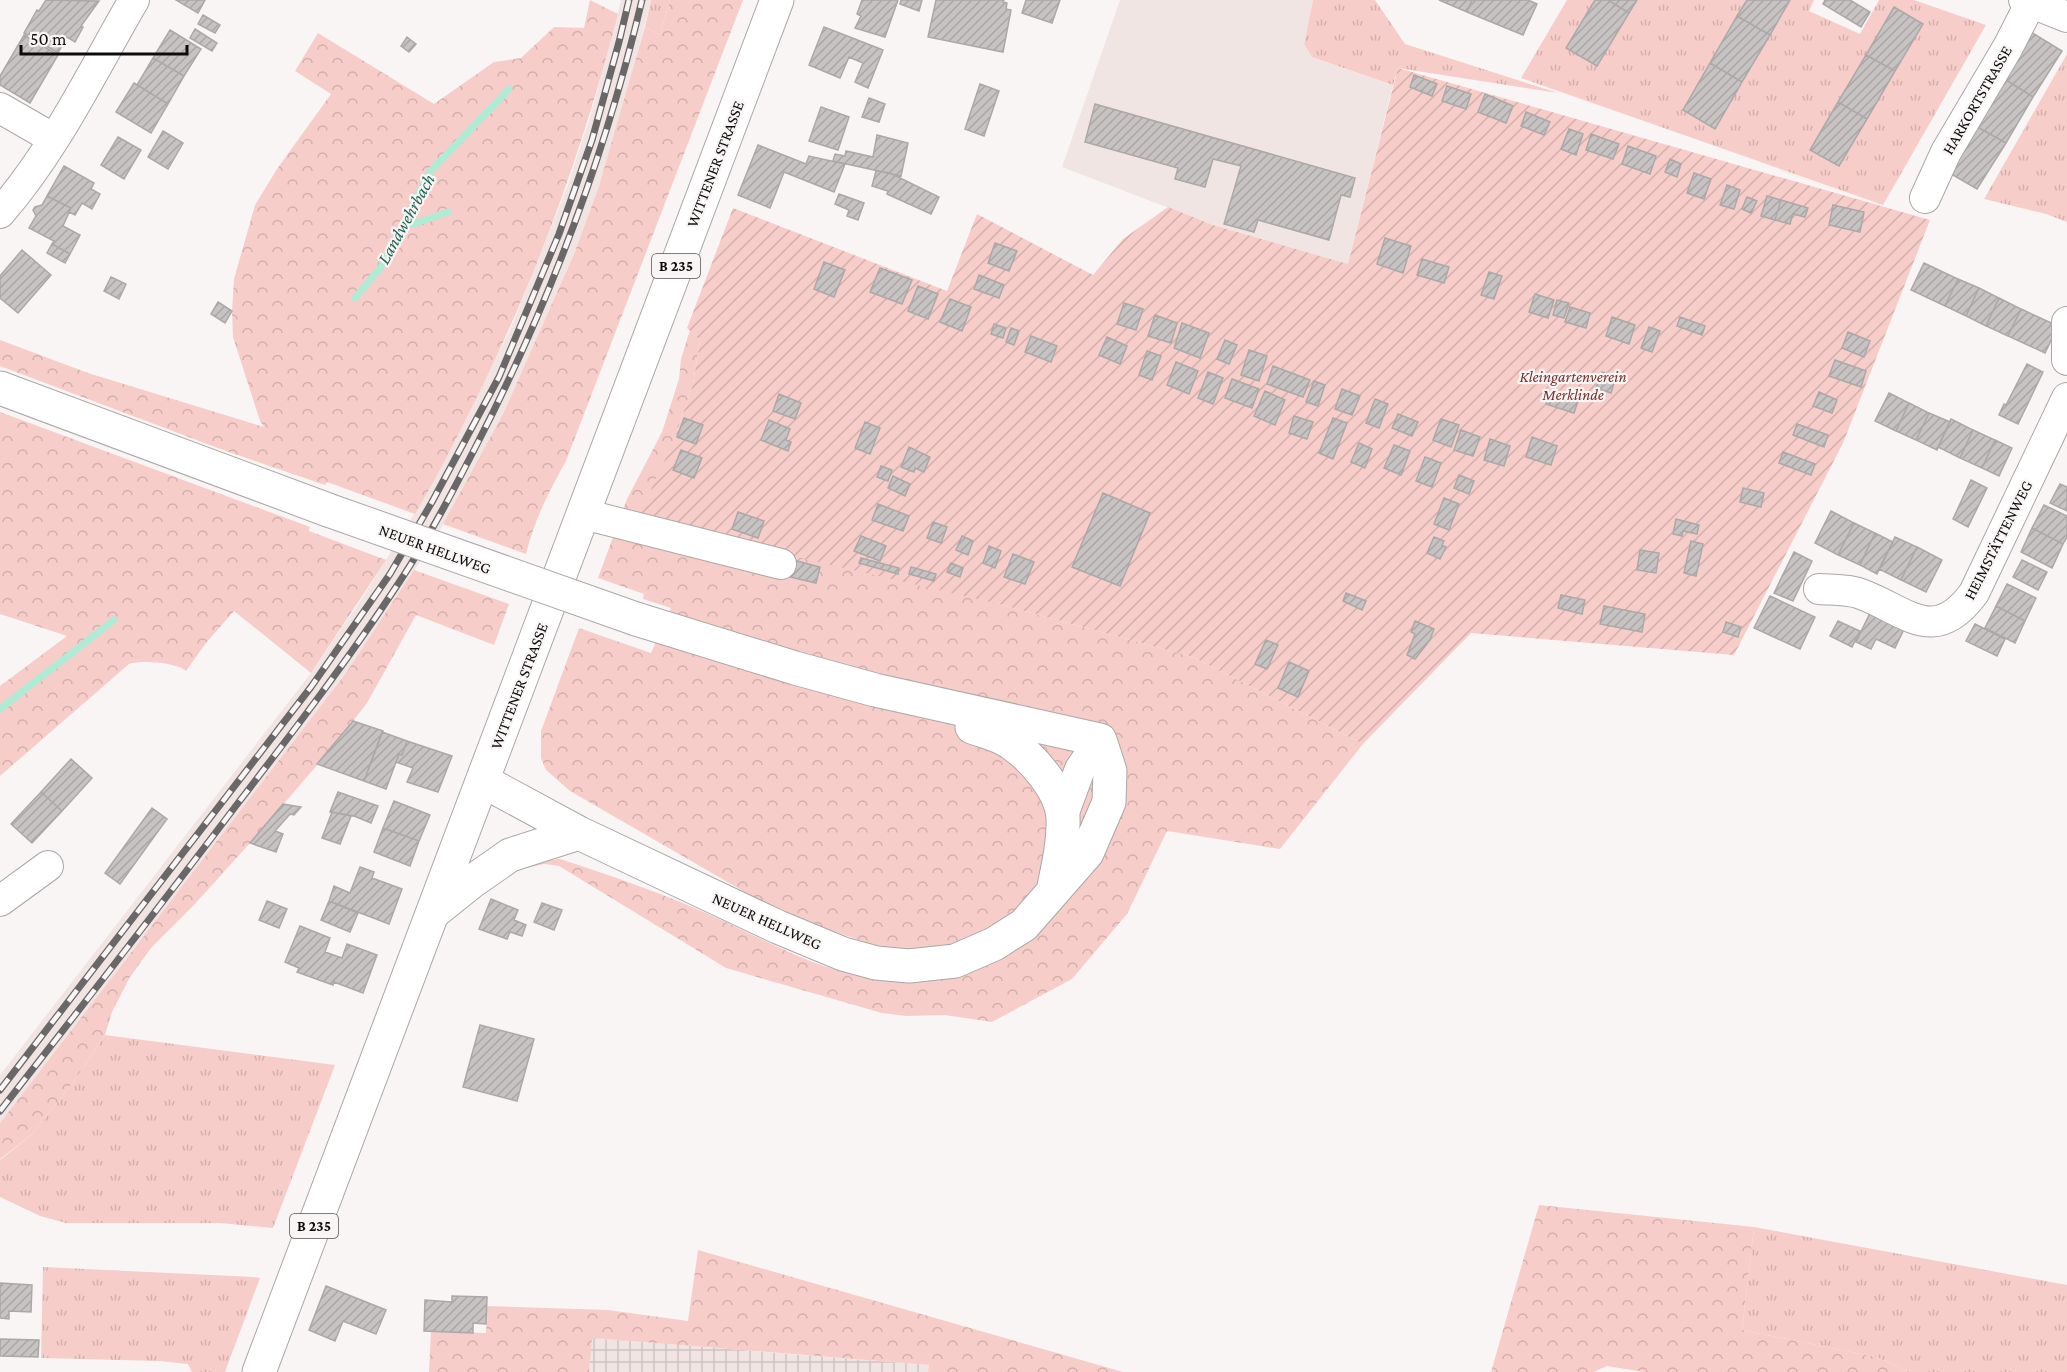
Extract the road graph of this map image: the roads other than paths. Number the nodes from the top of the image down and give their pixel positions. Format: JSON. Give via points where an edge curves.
{"nodes":[{"id":1,"x":134,"y":0,"type":"edge"},
{"id":2,"x":777,"y":0,"type":"edge"},
{"id":3,"x":2029,"y":1,"type":"edge"},
{"id":4,"x":2067,"y":17,"type":"edge"},
{"id":5,"x":0,"y":108,"type":"edge"},
{"id":6,"x":54,"y":139,"type":"junction"},
{"id":7,"x":1925,"y":198,"type":"dead end"},
{"id":8,"x":0,"y":213,"type":"edge"},
{"id":9,"x":2067,"y":322,"type":"edge"},
{"id":10,"x":2067,"y":360,"type":"edge"},
{"id":11,"x":0,"y":388,"type":"edge"},
{"id":12,"x":2067,"y":398,"type":"edge"},
{"id":13,"x":583,"y":514,"type":"junction"},
{"id":14,"x":781,"y":564,"type":"dead end"},
{"id":15,"x":1819,"y":589,"type":"dead end"},
{"id":16,"x":875,"y":690,"type":"junction"},
{"id":17,"x":1100,"y":740,"type":"junction"},
{"id":18,"x":483,"y":781,"type":"junction"},
{"id":19,"x":1063,"y":815,"type":"junction"},
{"id":20,"x":579,"y":833,"type":"junction"},
{"id":21,"x":48,"y":866,"type":"dead end"},
{"id":22,"x":1053,"y":893,"type":"junction"},
{"id":23,"x":0,"y":902,"type":"edge"},
{"id":24,"x":433,"y":912,"type":"junction"},
{"id":25,"x":259,"y":1372,"type":"edge"}],
"edges":[{"from":1,"to":6,"type":"street"},
{"from":2,"to":13,"type":"main road","name":"WITTENER STRASSE","number":"B 235"},
{"from":3,"to":4,"type":"street","name":"HARKORTSTRASSE"},
{"from":3,"to":7,"type":"street","name":"HARKORTSTRASSE"},
{"from":5,"to":6,"type":"street"},
{"from":6,"to":8,"type":"street"},
{"from":9,"to":10,"type":"street"},
{"from":11,"to":16,"type":"main road","name":"NEUER HELLWEG","bridge":true,"via":[[636,619]]},
{"from":12,"to":15,"type":"street","name":"HEIMSTÄTTENWEG","via":[[1974,593],[1952,617],[1926,621],[1859,593]]},
{"from":13,"to":14,"type":"street"},
{"from":13,"to":18,"type":"main road","name":"WITTENER STRASSE","number":"B 235"},
{"from":16,"to":17,"type":"main road","name":"NEUER HELLWEG"},
{"from":16,"to":19,"type":"main road","name":"NEUER HELLWEG","via":[[1010,742],[1035,763],[1052,787]]},
{"from":17,"to":19,"type":"street","via":[[1080,769]]},
{"from":17,"to":22,"type":"main road","name":"NEUER HELLWEG","via":[[1110,771],[1109,802],[1087,853]]},
{"from":18,"to":20,"type":"main road","name":"NEUER HELLWEG"},
{"from":18,"to":24,"type":"main road","name":"WITTENER STRASSE","number":"B 235"},
{"from":19,"to":22,"type":"main road","name":"NEUER HELLWEG"},
{"from":20,"to":22,"type":"main road","name":"NEUER HELLWEG","via":[[778,927],[876,963],[909,966],[955,961],[1024,925]]},
{"from":20,"to":24,"type":"main road","via":[[510,855]]},
{"from":21,"to":23,"type":"street"},
{"from":24,"to":25,"type":"main road","name":"WITTENER STRASSE","number":"B 235"}]}
